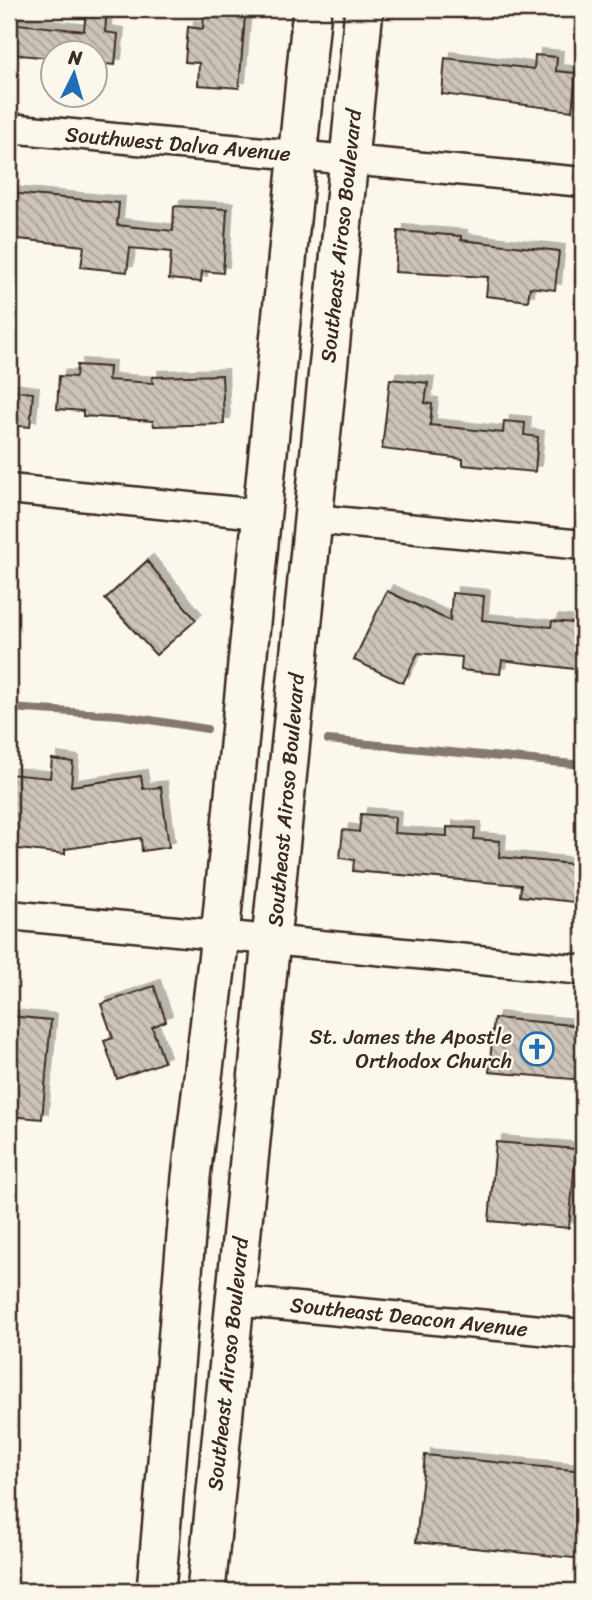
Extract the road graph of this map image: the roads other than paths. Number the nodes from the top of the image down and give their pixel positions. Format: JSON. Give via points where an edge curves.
{"nodes":[{"id":1,"x":312,"y":9,"type":"edge"},
{"id":2,"x":364,"y":9,"type":"edge"},
{"id":3,"x":9,"y":128,"type":"edge"},
{"id":4,"x":296,"y":155,"type":"junction"},
{"id":5,"x":348,"y":160,"type":"junction"},
{"id":6,"x":583,"y":182,"type":"edge"},
{"id":7,"x":9,"y":489,"type":"edge"},
{"id":8,"x":259,"y":514,"type":"junction"},
{"id":9,"x":313,"y":519,"type":"junction"},
{"id":10,"x":583,"y":545,"type":"edge"},
{"id":11,"x":9,"y":915,"type":"edge"},
{"id":12,"x":220,"y":936,"type":"junction"},
{"id":13,"x":274,"y":939,"type":"junction"},
{"id":14,"x":583,"y":970,"type":"edge"},
{"id":15,"x":234,"y":1301,"type":"junction"},
{"id":16,"x":583,"y":1334,"type":"edge"},
{"id":17,"x":156,"y":1591,"type":"edge"},
{"id":18,"x":206,"y":1591,"type":"edge"}],
"edges":[{"from":1,"to":4,"type":"main road"},
{"from":2,"to":5,"type":"main road","name":"Southeast Airoso Boulevard"},
{"from":3,"to":4,"type":"street","name":"Southwest Dalva Avenue"},
{"from":4,"to":5,"type":"street","name":"Southwest Dalva Avenue"},
{"from":4,"to":8,"type":"main road"},
{"from":5,"to":6,"type":"street","name":"Southwest Dalva Avenue"},
{"from":5,"to":9,"type":"main road","name":"Southeast Airoso Boulevard"},
{"from":7,"to":8,"type":"street"},
{"from":8,"to":12,"type":"main road"},
{"from":9,"to":10,"type":"street"},
{"from":9,"to":13,"type":"main road","name":"Southeast Airoso Boulevard"},
{"from":11,"to":12,"type":"street"},
{"from":12,"to":13,"type":"street"},
{"from":12,"to":17,"type":"main road","via":[[191,1177]]},
{"from":13,"to":14,"type":"street"},
{"from":13,"to":15,"type":"main road","name":"Southeast Airoso Boulevard"},
{"from":15,"to":16,"type":"street","name":"Southeast Deacon Avenue"},
{"from":15,"to":18,"type":"main road","name":"Southeast Airoso Boulevard"}]}
